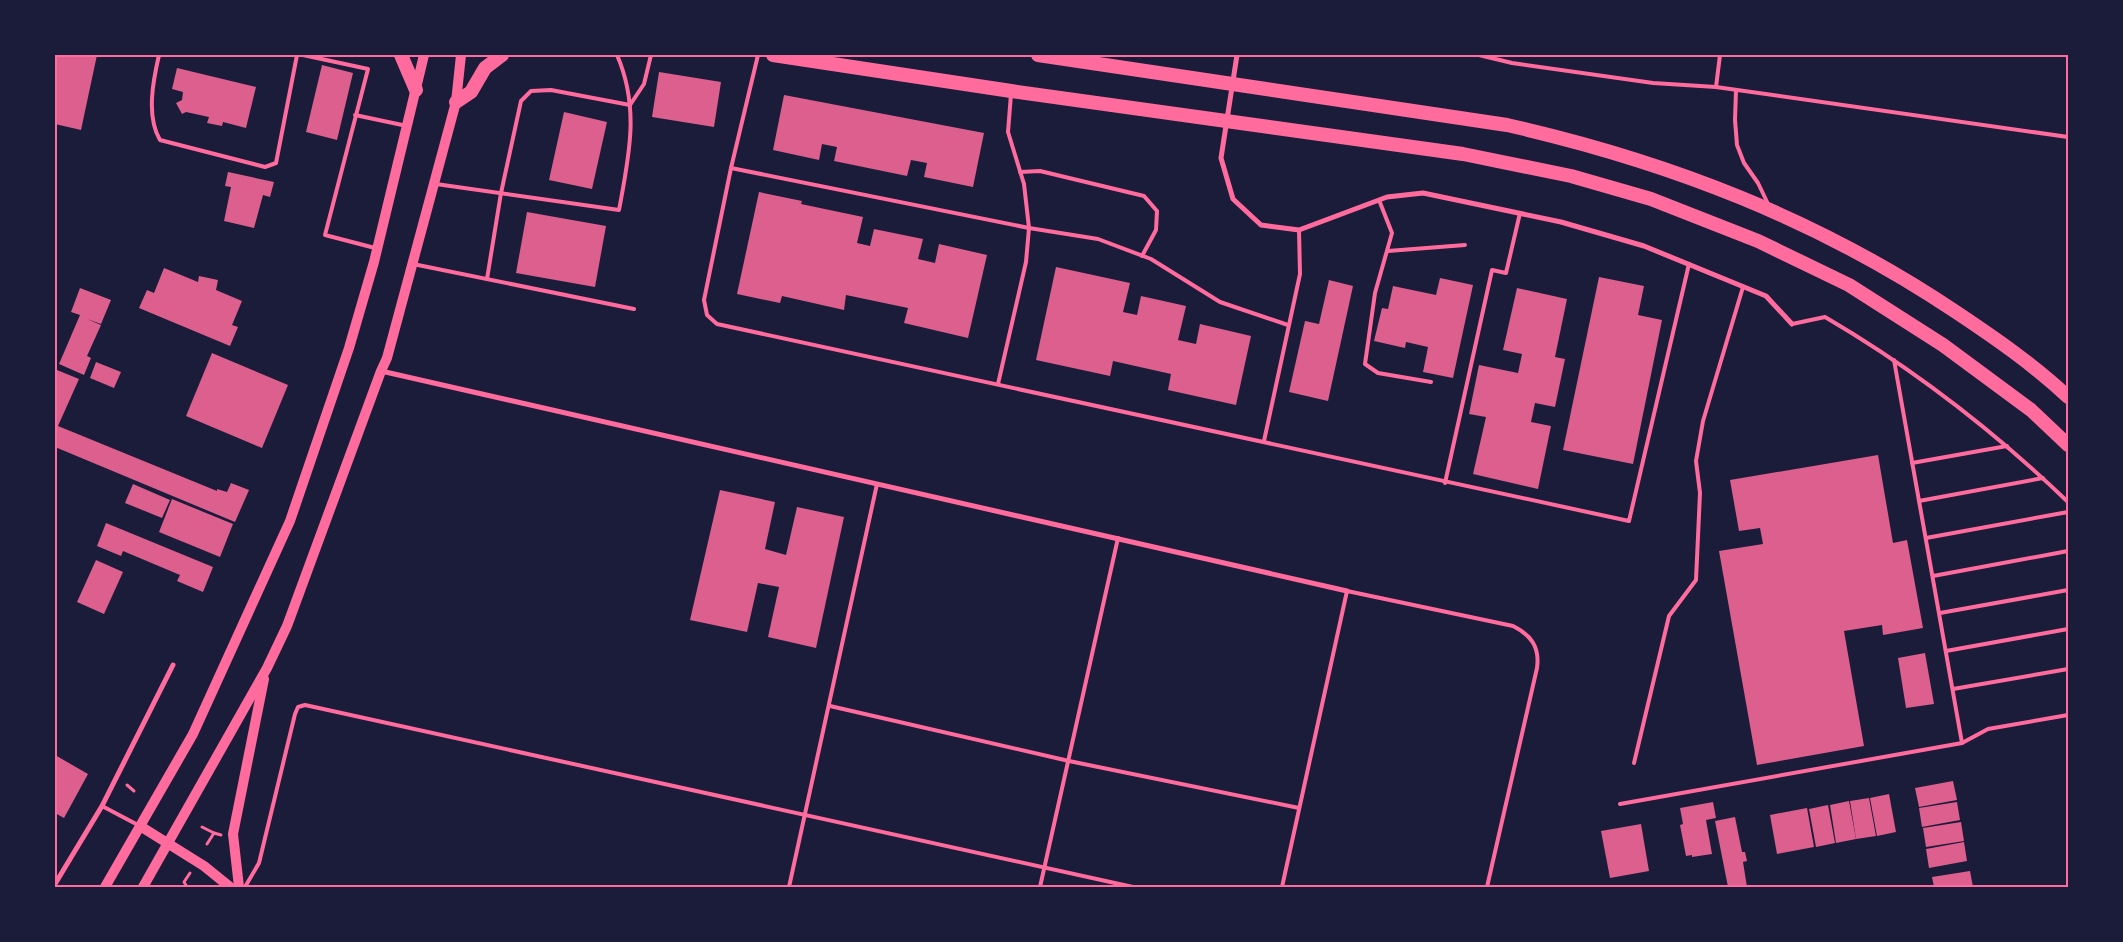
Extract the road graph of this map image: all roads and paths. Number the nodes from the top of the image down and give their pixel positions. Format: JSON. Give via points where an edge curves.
{"nodes":[{"id":1,"x":159,"y":55,"type":"edge"},
{"id":2,"x":297,"y":55,"type":"edge"},
{"id":3,"x":303,"y":55,"type":"edge"},
{"id":4,"x":401,"y":55,"type":"edge"},
{"id":5,"x":424,"y":55,"type":"edge"},
{"id":6,"x":461,"y":55,"type":"edge"},
{"id":7,"x":502,"y":55,"type":"edge"},
{"id":8,"x":617,"y":55,"type":"edge"},
{"id":9,"x":651,"y":55,"type":"edge"},
{"id":10,"x":758,"y":55,"type":"edge"},
{"id":11,"x":773,"y":55,"type":"edge"},
{"id":12,"x":1038,"y":55,"type":"edge"},
{"id":13,"x":1237,"y":55,"type":"edge"},
{"id":14,"x":1479,"y":55,"type":"edge"},
{"id":15,"x":1720,"y":55,"type":"edge"},
{"id":16,"x":1234,"y":84,"type":"junction"},
{"id":17,"x":1716,"y":87,"type":"junction"},
{"id":18,"x":416,"y":90,"type":"junction"},
{"id":19,"x":1736,"y":90,"type":"junction"},
{"id":20,"x":1011,"y":92,"type":"junction"},
{"id":21,"x":456,"y":102,"type":"junction"},
{"id":22,"x":630,"y":105,"type":"junction"},
{"id":23,"x":355,"y":115,"type":"junction"},
{"id":24,"x":1226,"y":120,"type":"junction"},
{"id":25,"x":408,"y":126,"type":"junction"},
{"id":26,"x":2068,"y":137,"type":"edge"},
{"id":27,"x":732,"y":168,"type":"junction"},
{"id":28,"x":1020,"y":172,"type":"junction"},
{"id":29,"x":434,"y":184,"type":"junction"},
{"id":30,"x":501,"y":193,"type":"junction"},
{"id":31,"x":1379,"y":200,"type":"junction"},
{"id":32,"x":1770,"y":208,"type":"junction"},
{"id":33,"x":1520,"y":213,"type":"junction"},
{"id":34,"x":1029,"y":228,"type":"junction"},
{"id":35,"x":1299,"y":230,"type":"junction"},
{"id":36,"x":1465,"y":246,"type":"dead end"},
{"id":37,"x":378,"y":249,"type":"junction"},
{"id":38,"x":1388,"y":251,"type":"junction"},
{"id":39,"x":1142,"y":256,"type":"junction"},
{"id":40,"x":411,"y":263,"type":"junction"},
{"id":41,"x":1689,"y":264,"type":"junction"},
{"id":42,"x":487,"y":279,"type":"junction"},
{"id":43,"x":1743,"y":287,"type":"junction"},
{"id":44,"x":634,"y":309,"type":"dead end"},
{"id":45,"x":1792,"y":324,"type":"joint"},
{"id":46,"x":1288,"y":325,"type":"junction"},
{"id":47,"x":1894,"y":360,"type":"junction"},
{"id":48,"x":381,"y":371,"type":"junction"},
{"id":49,"x":1431,"y":382,"type":"dead end"},
{"id":50,"x":998,"y":384,"type":"junction"},
{"id":51,"x":2068,"y":396,"type":"edge"},
{"id":52,"x":1264,"y":441,"type":"junction"},
{"id":53,"x":2068,"y":445,"type":"edge"},
{"id":54,"x":2007,"y":446,"type":"junction"},
{"id":55,"x":1912,"y":462,"type":"junction"},
{"id":56,"x":2043,"y":478,"type":"junction"},
{"id":57,"x":1445,"y":483,"type":"junction"},
{"id":58,"x":877,"y":484,"type":"junction"},
{"id":59,"x":1919,"y":502,"type":"junction"},
{"id":60,"x":2068,"y":502,"type":"edge"},
{"id":61,"x":2068,"y":512,"type":"edge"},
{"id":62,"x":1118,"y":538,"type":"junction"},
{"id":63,"x":1926,"y":538,"type":"junction"},
{"id":64,"x":2068,"y":551,"type":"edge"},
{"id":65,"x":1933,"y":576,"type":"junction"},
{"id":66,"x":2068,"y":590,"type":"edge"},
{"id":67,"x":1347,"y":591,"type":"junction"},
{"id":68,"x":1940,"y":613,"type":"junction"},
{"id":69,"x":2068,"y":629,"type":"edge"},
{"id":70,"x":1946,"y":651,"type":"junction"},
{"id":71,"x":173,"y":664,"type":"dead end"},
{"id":72,"x":267,"y":668,"type":"junction"},
{"id":73,"x":2068,"y":669,"type":"edge"},
{"id":74,"x":1953,"y":689,"type":"junction"},
{"id":75,"x":830,"y":706,"type":"junction"},
{"id":76,"x":2068,"y":715,"type":"edge"},
{"id":77,"x":1962,"y":743,"type":"junction"},
{"id":78,"x":1069,"y":761,"type":"junction"},
{"id":79,"x":1634,"y":763,"type":"dead end"},
{"id":80,"x":127,"y":785,"type":"dead end"},
{"id":81,"x":134,"y":791,"type":"dead end"},
{"id":82,"x":1620,"y":804,"type":"dead end"},
{"id":83,"x":102,"y":806,"type":"junction"},
{"id":84,"x":1299,"y":808,"type":"junction"},
{"id":85,"x":805,"y":814,"type":"junction"},
{"id":86,"x":140,"y":826,"type":"junction"},
{"id":87,"x":202,"y":827,"type":"dead end"},
{"id":88,"x":214,"y":834,"type":"junction"},
{"id":89,"x":221,"y":835,"type":"dead end"},
{"id":90,"x":168,"y":843,"type":"junction"},
{"id":91,"x":207,"y":844,"type":"dead end"},
{"id":92,"x":1045,"y":868,"type":"junction"},
{"id":93,"x":190,"y":873,"type":"dead end"},
{"id":94,"x":216,"y":883,"type":"edge"},
{"id":95,"x":55,"y":884,"type":"edge"},
{"id":96,"x":105,"y":887,"type":"edge"},
{"id":97,"x":143,"y":887,"type":"edge"},
{"id":98,"x":187,"y":887,"type":"edge"},
{"id":99,"x":230,"y":887,"type":"edge"},
{"id":100,"x":239,"y":887,"type":"edge"},
{"id":101,"x":245,"y":887,"type":"edge"},
{"id":102,"x":789,"y":887,"type":"edge"},
{"id":103,"x":1040,"y":887,"type":"edge"},
{"id":104,"x":1133,"y":887,"type":"edge"},
{"id":105,"x":1282,"y":887,"type":"edge"},
{"id":106,"x":1487,"y":887,"type":"edge"}],
"edges":[{"from":1,"to":2,"type":"lane","via":[[154,77],[153,113],[154,130],[160,140],[265,167],[276,163]]},
{"from":3,"to":23,"type":"lane","via":[[368,68]]},
{"from":4,"to":18,"type":"highway"},
{"from":5,"to":18,"type":"main road"},
{"from":6,"to":21,"type":"main road"},
{"from":7,"to":21,"type":"highway","via":[[485,68],[471,92]]},
{"from":8,"to":22,"type":"lane","via":[[623,68]]},
{"from":9,"to":22,"type":"lane","via":[[644,84]]},
{"from":10,"to":27,"type":"lane"},
{"from":11,"to":20,"type":"highway"},
{"from":12,"to":16,"type":"highway"},
{"from":13,"to":16,"type":"street"},
{"from":14,"to":17,"type":"lane","via":[[1512,63],[1644,82]]},
{"from":15,"to":17,"type":"lane"},
{"from":16,"to":24,"type":"street"},
{"from":16,"to":32,"type":"highway","via":[[1507,125],[1580,141],[1646,161]]},
{"from":17,"to":19,"type":"lane"},
{"from":18,"to":25,"type":"main road"},
{"from":19,"to":26,"type":"lane"},
{"from":19,"to":32,"type":"lane","via":[[1734,120],[1737,145]]},
{"from":20,"to":24,"type":"highway"},
{"from":20,"to":28,"type":"lane","via":[[1008,132]]},
{"from":21,"to":29,"type":"main road"},
{"from":22,"to":30,"type":"lane","via":[[551,90],[531,91],[521,101]]},
{"from":22,"to":30,"type":"lane","via":[[632,139],[619,210]]},
{"from":23,"to":25,"type":"lane"},
{"from":23,"to":37,"type":"lane","via":[[325,235]]},
{"from":24,"to":35,"type":"street","via":[[1221,158],[1233,199],[1261,225]]},
{"from":24,"to":53,"type":"highway","via":[[1463,154],[1571,176],[1651,199],[1758,241],[1849,285],[1943,344],[2031,410]]},
{"from":25,"to":37,"type":"main road"},
{"from":27,"to":34,"type":"lane"},
{"from":27,"to":50,"type":"lane","via":[[704,300],[707,315],[717,324]]},
{"from":28,"to":34,"type":"lane"},
{"from":28,"to":39,"type":"lane","via":[[1040,171],[1144,196],[1157,211],[1156,230]]},
{"from":29,"to":30,"type":"lane"},
{"from":29,"to":40,"type":"main road"},
{"from":30,"to":42,"type":"lane"},
{"from":31,"to":33,"type":"street","via":[[1423,193]]},
{"from":31,"to":35,"type":"street"},
{"from":31,"to":38,"type":"lane","via":[[1392,233]]},
{"from":32,"to":51,"type":"highway","via":[[1905,278],[1998,339]]},
{"from":33,"to":41,"type":"street","via":[[1608,235]]},
{"from":33,"to":57,"type":"lane","via":[[1506,274],[1492,270]]},
{"from":34,"to":39,"type":"lane","via":[[1098,239]]},
{"from":34,"to":50,"type":"lane","via":[[1026,262]]},
{"from":35,"to":46,"type":"lane","via":[[1300,274]]},
{"from":36,"to":38,"type":"lane"},
{"from":37,"to":86,"type":"main road","via":[[349,348],[290,521],[193,734]]},
{"from":38,"to":49,"type":"lane","via":[[1375,293],[1365,364],[1378,372]]},
{"from":39,"to":46,"type":"lane","via":[[1220,302]]},
{"from":40,"to":42,"type":"lane"},
{"from":40,"to":48,"type":"main road","via":[[388,358]]},
{"from":41,"to":43,"type":"street"},
{"from":41,"to":57,"type":"lane","via":[[1629,521]]},
{"from":42,"to":44,"type":"lane"},
{"from":43,"to":45,"type":"street","via":[[1770,300]]},
{"from":43,"to":79,"type":"lane","via":[[1703,421],[1696,461],[1700,493],[1696,580],[1669,616]]},
{"from":45,"to":47,"type":"lane","via":[[1825,317]]},
{"from":46,"to":52,"type":"lane"},
{"from":47,"to":54,"type":"lane","via":[[1963,409]]},
{"from":47,"to":55,"type":"lane"},
{"from":48,"to":58,"type":"street"},
{"from":48,"to":72,"type":"main road","via":[[286,626]]},
{"from":50,"to":52,"type":"lane"},
{"from":52,"to":57,"type":"lane"},
{"from":54,"to":55,"type":"lane"},
{"from":54,"to":56,"type":"lane"},
{"from":55,"to":59,"type":"lane"},
{"from":56,"to":59,"type":"lane"},
{"from":56,"to":60,"type":"lane"},
{"from":58,"to":62,"type":"street"},
{"from":58,"to":75,"type":"lane"},
{"from":59,"to":63,"type":"lane"},
{"from":61,"to":63,"type":"lane"},
{"from":62,"to":67,"type":"street"},
{"from":62,"to":78,"type":"lane"},
{"from":63,"to":65,"type":"lane"},
{"from":64,"to":65,"type":"lane"},
{"from":65,"to":68,"type":"lane"},
{"from":66,"to":68,"type":"lane"},
{"from":67,"to":84,"type":"lane"},
{"from":67,"to":106,"type":"lane","via":[[1513,626],[1530,636],[1536,646],[1537,668]]},
{"from":68,"to":70,"type":"lane"},
{"from":69,"to":70,"type":"lane"},
{"from":70,"to":74,"type":"lane"},
{"from":71,"to":83,"type":"street"},
{"from":72,"to":90,"type":"main road"},
{"from":72,"to":100,"type":"main road","via":[[233,834]]},
{"from":73,"to":74,"type":"lane"},
{"from":74,"to":77,"type":"lane"},
{"from":75,"to":78,"type":"lane"},
{"from":75,"to":85,"type":"lane"},
{"from":76,"to":77,"type":"lane","via":[[1988,729]]},
{"from":77,"to":82,"type":"lane"},
{"from":78,"to":84,"type":"lane"},
{"from":78,"to":92,"type":"lane"},
{"from":80,"to":81,"type":"path"},
{"from":83,"to":86,"type":"lane"},
{"from":83,"to":95,"type":"street"},
{"from":84,"to":105,"type":"lane"},
{"from":85,"to":92,"type":"lane"},
{"from":85,"to":101,"type":"lane","via":[[298,706],[259,863]]},
{"from":85,"to":102,"type":"lane"},
{"from":86,"to":90,"type":"main road"},
{"from":86,"to":96,"type":"main road"},
{"from":87,"to":88,"type":"path"},
{"from":88,"to":89,"type":"path"},
{"from":88,"to":91,"type":"path"},
{"from":90,"to":94,"type":"main road","via":[[204,866]]},
{"from":90,"to":97,"type":"main road"},
{"from":92,"to":103,"type":"lane"},
{"from":92,"to":104,"type":"lane"},
{"from":93,"to":98,"type":"path","via":[[184,882]]},
{"from":94,"to":99,"type":"main road"}]}
